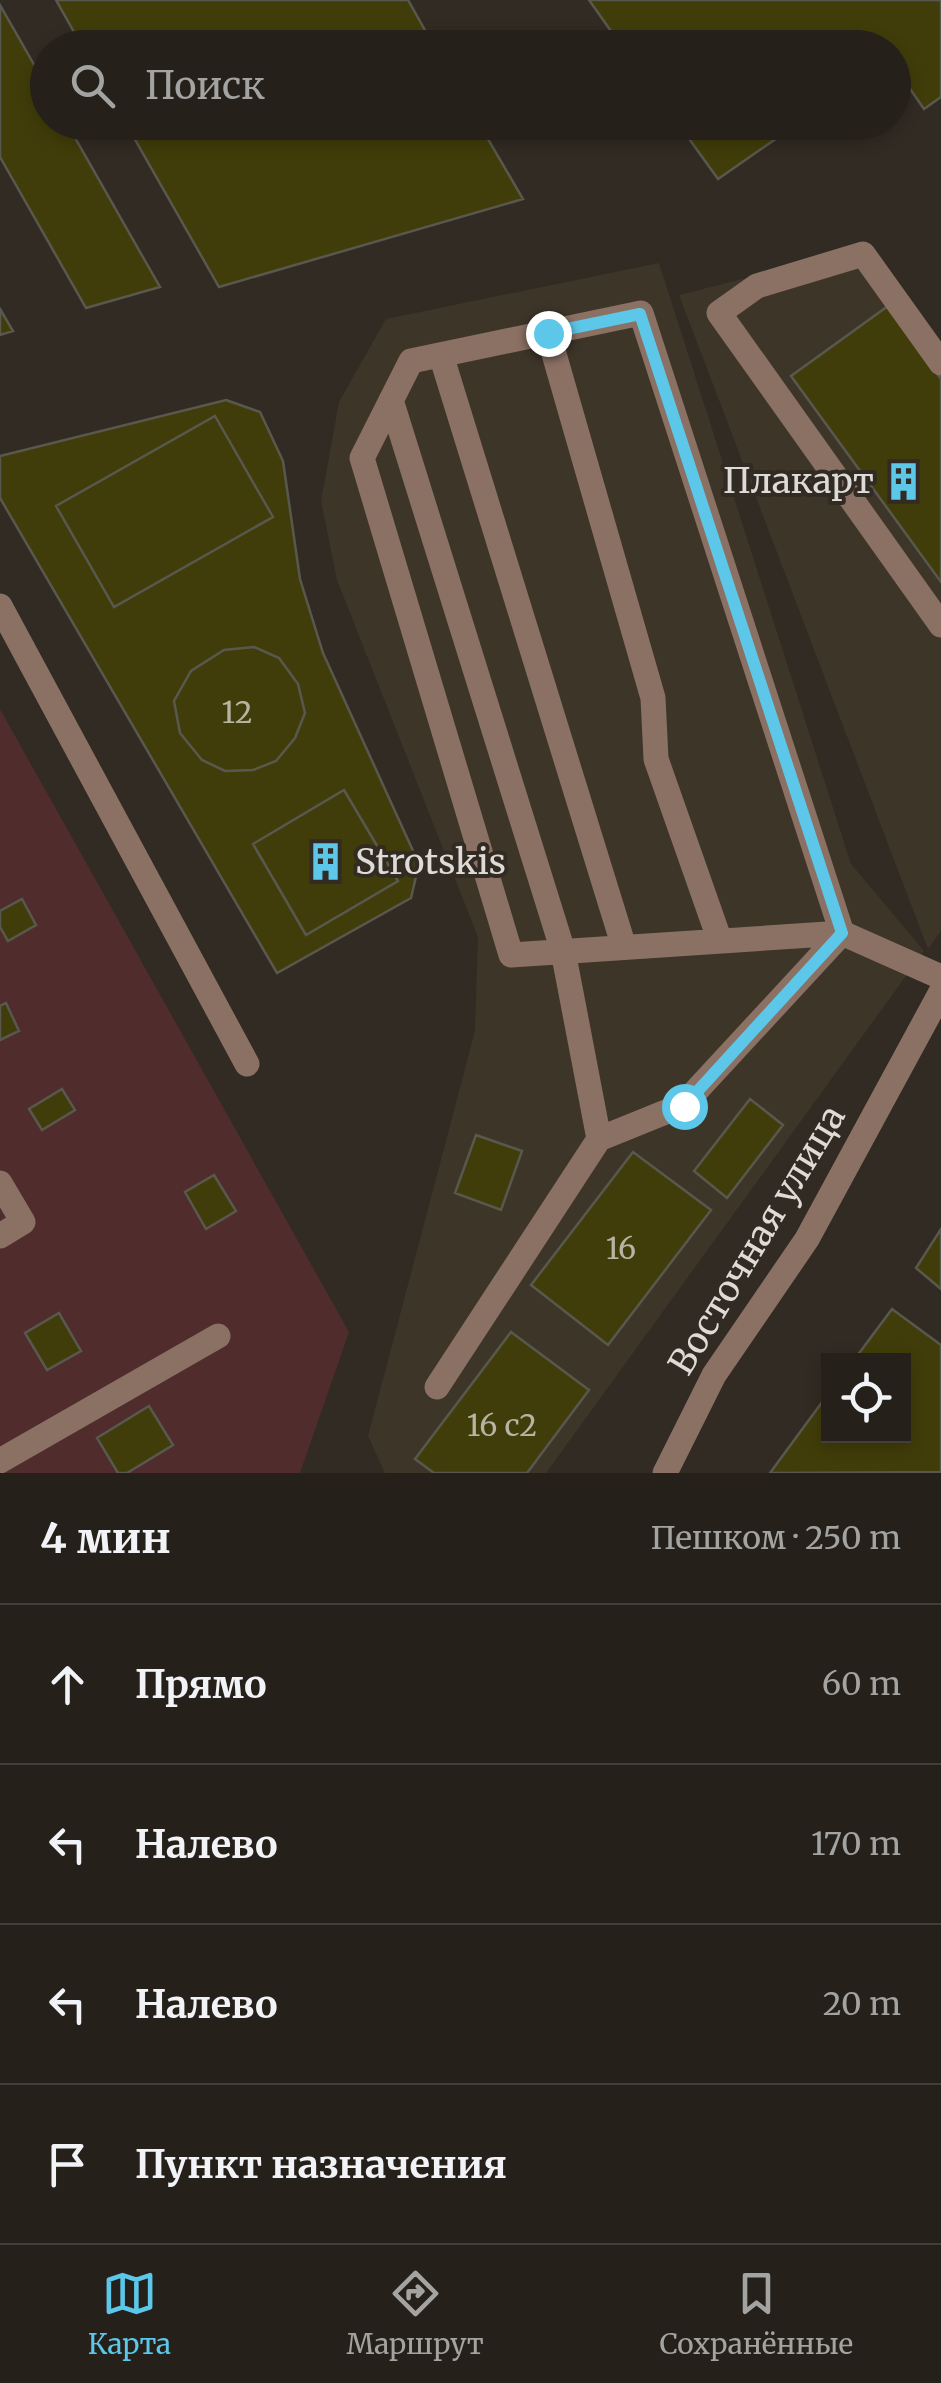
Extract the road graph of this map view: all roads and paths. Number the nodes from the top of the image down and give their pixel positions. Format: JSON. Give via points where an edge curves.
{"nodes":[{"id":1,"x":548,"y":333,"type":"junction"},
{"id":2,"x":441,"y":355,"type":"junction"},
{"id":3,"x":941,"y":364,"type":"edge"},
{"id":4,"x":391,"y":400,"type":"junction"},
{"id":5,"x":0,"y":606,"type":"edge"},
{"id":6,"x":941,"y":625,"type":"edge"},
{"id":7,"x":842,"y":933,"type":"junction"},
{"id":8,"x":720,"y":941,"type":"junction"},
{"id":9,"x":624,"y":948,"type":"junction"},
{"id":10,"x":563,"y":951,"type":"junction"},
{"id":11,"x":941,"y":977,"type":"edge"},
{"id":12,"x":941,"y":992,"type":"edge"},
{"id":13,"x":247,"y":1064,"type":"dead end"},
{"id":14,"x":599,"y":1139,"type":"junction"},
{"id":15,"x":0,"y":1183,"type":"edge"},
{"id":16,"x":0,"y":1236,"type":"edge"},
{"id":17,"x":218,"y":1336,"type":"dead end"},
{"id":18,"x":437,"y":1387,"type":"dead end"},
{"id":19,"x":0,"y":1461,"type":"edge"},
{"id":20,"x":664,"y":1473,"type":"edge"}],
"edges":[{"from":1,"to":2,"type":"street"},
{"from":1,"to":7,"type":"street","via":[[640,314]]},
{"from":1,"to":8,"type":"street","via":[[653,698],[656,759]]},
{"from":2,"to":4,"type":"street","via":[[411,361]]},
{"from":2,"to":9,"type":"street"},
{"from":3,"to":6,"type":"street","via":[[862,254],[757,286],[719,313]]},
{"from":4,"to":10,"type":"street"},
{"from":4,"to":10,"type":"street","via":[[362,458],[511,955]]},
{"from":5,"to":13,"type":"street"},
{"from":7,"to":8,"type":"street"},
{"from":7,"to":11,"type":"street"},
{"from":7,"to":14,"type":"street","via":[[684,1106]]},
{"from":8,"to":9,"type":"street"},
{"from":9,"to":10,"type":"street"},
{"from":10,"to":14,"type":"street"},
{"from":12,"to":20,"type":"street","name":"Восточная улица","via":[[807,1239],[714,1375]]},
{"from":14,"to":18,"type":"street"},
{"from":15,"to":16,"type":"street","via":[[23,1222]]},
{"from":17,"to":19,"type":"street"}]}
